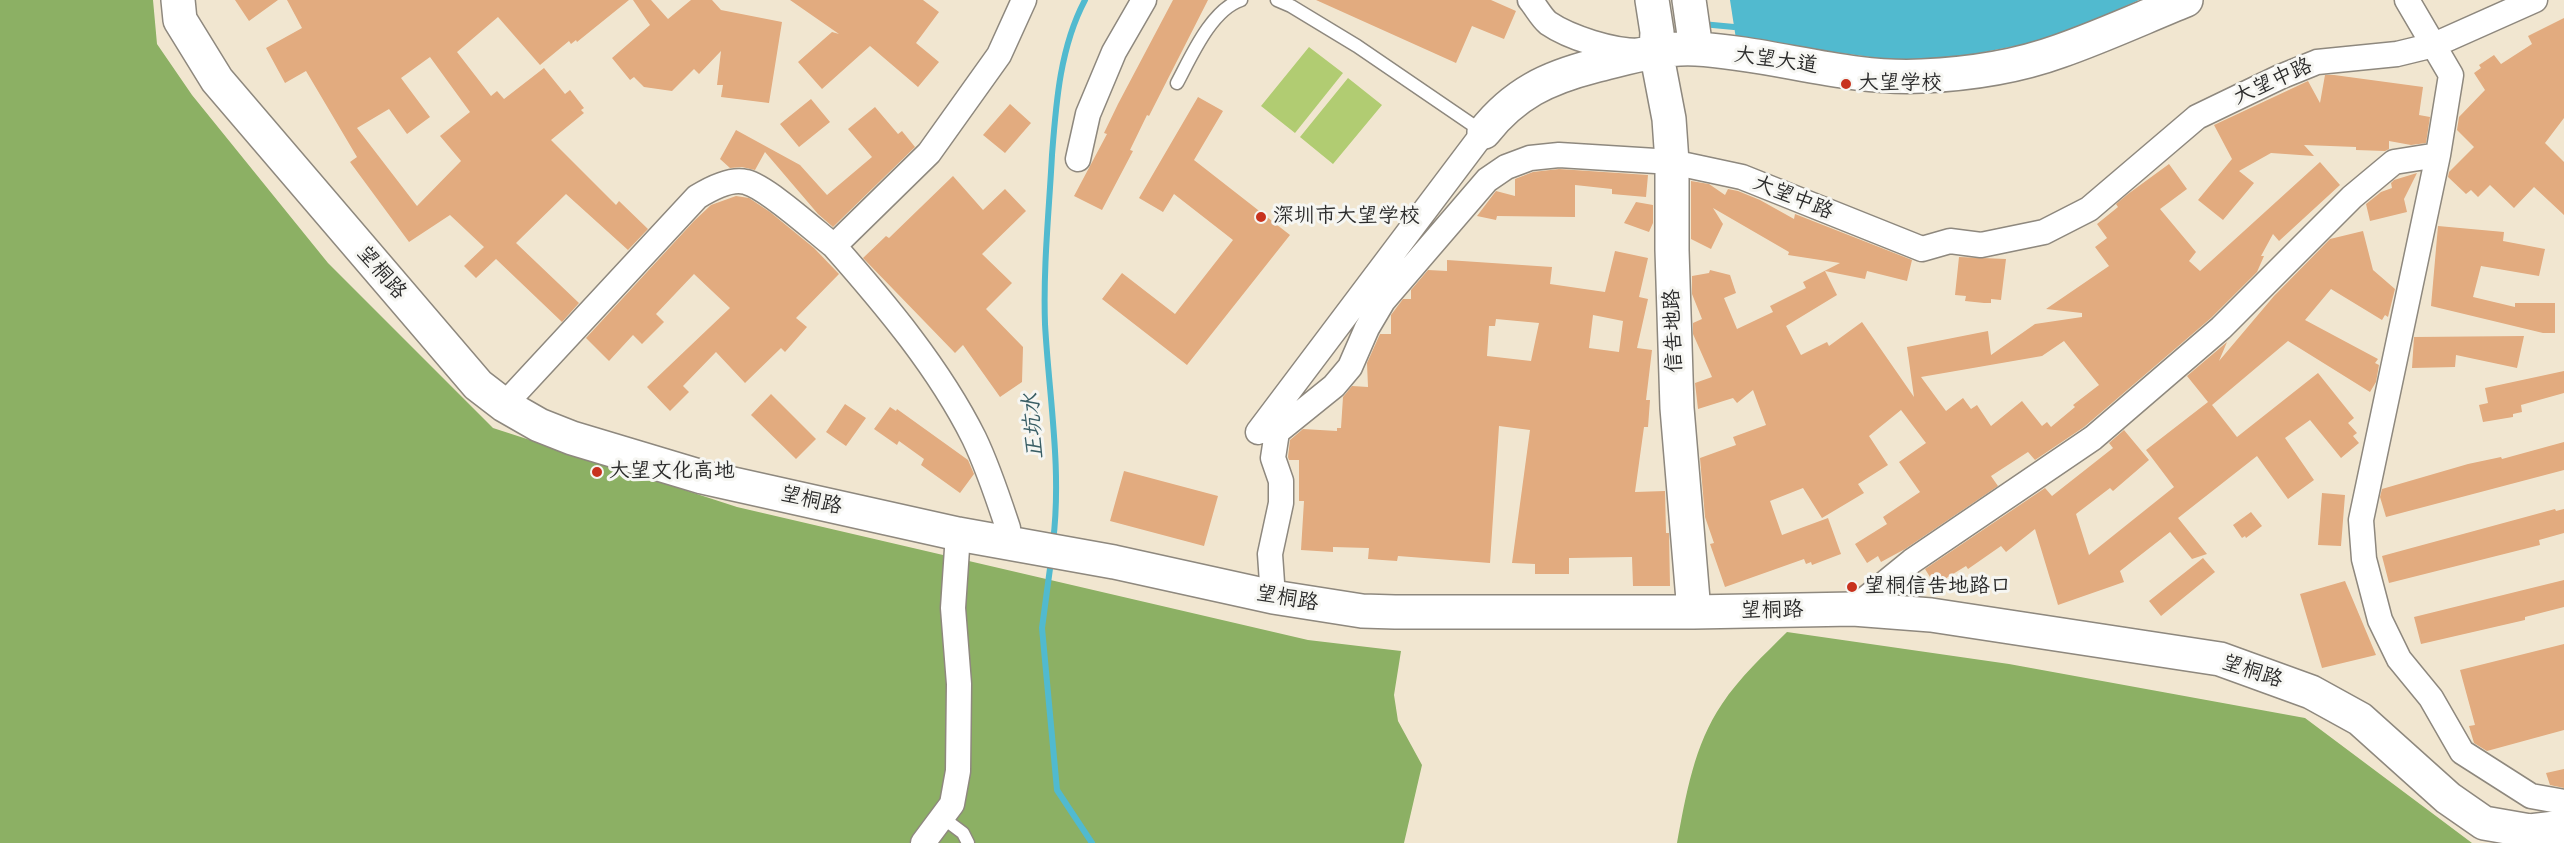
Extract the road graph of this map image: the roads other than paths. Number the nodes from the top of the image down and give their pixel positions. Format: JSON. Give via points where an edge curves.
{"nodes":[{"id":1,"x":178,"y":0,"type":"edge"},
{"id":2,"x":1024,"y":0,"type":"edge"},
{"id":3,"x":1144,"y":0,"type":"edge"},
{"id":4,"x":1241,"y":0,"type":"edge"},
{"id":5,"x":1277,"y":0,"type":"edge"},
{"id":6,"x":1530,"y":0,"type":"edge"},
{"id":7,"x":1652,"y":0,"type":"edge"},
{"id":8,"x":1689,"y":0,"type":"edge"},
{"id":9,"x":2186,"y":0,"type":"edge"},
{"id":10,"x":2407,"y":0,"type":"edge"},
{"id":11,"x":2535,"y":0,"type":"edge"},
{"id":12,"x":1695,"y":40,"type":"junction"},
{"id":13,"x":1657,"y":42,"type":"junction"},
{"id":14,"x":2434,"y":45,"type":"junction"},
{"id":15,"x":1177,"y":83,"type":"dead end"},
{"id":16,"x":1484,"y":132,"type":"junction"},
{"id":17,"x":2438,"y":155,"type":"junction"},
{"id":18,"x":1078,"y":159,"type":"dead end"},
{"id":19,"x":1672,"y":162,"type":"junction"},
{"id":20,"x":834,"y":246,"type":"junction"},
{"id":21,"x":504,"y":405,"type":"junction"},
{"id":22,"x":1258,"y":432,"type":"dead end"},
{"id":23,"x":958,"y":534,"type":"junction"},
{"id":24,"x":1015,"y":544,"type":"junction"},
{"id":25,"x":1273,"y":597,"type":"junction"},
{"id":26,"x":1853,"y":609,"type":"junction"},
{"id":27,"x":1694,"y":612,"type":"junction"},
{"id":28,"x":2564,"y":802,"type":"edge"},
{"id":29,"x":942,"y":818,"type":"junction"},
{"id":30,"x":2564,"y":826,"type":"edge"},
{"id":31,"x":923,"y":843,"type":"edge"},
{"id":32,"x":968,"y":843,"type":"edge"}],
"edges":[{"from":1,"to":21,"type":"main road","name":"望桐路","via":[[180,20],[217,80],[478,385]]},
{"from":2,"to":20,"type":"street","via":[[999,55],[929,153]]},
{"from":3,"to":18,"type":"street","via":[[1114,52],[1089,114]]},
{"from":4,"to":15,"type":"lane","via":[[1227,8],[1204,34]]},
{"from":5,"to":16,"type":"lane","via":[[1357,46]]},
{"from":6,"to":13,"type":"street","via":[[1546,21],[1564,32],[1621,51]]},
{"from":7,"to":13,"type":"main road","name":"信告地路"},
{"from":8,"to":12,"type":"main road"},
{"from":9,"to":12,"type":"main road","name":"大望大道","via":[[2059,51],[1969,72],[1870,75]]},
{"from":10,"to":14,"type":"street"},
{"from":11,"to":14,"type":"street","name":"大望中路"},
{"from":12,"to":13,"type":"main road","name":"大望大道"},
{"from":13,"to":16,"type":"main road","name":"大望大道","via":[[1530,88],[1500,111]]},
{"from":13,"to":19,"type":"main road","name":"信告地路"},
{"from":14,"to":17,"type":"street","via":[[2451,75]]},
{"from":14,"to":19,"type":"street","name":"大望中路","via":[[2397,54],[2317,62],[2280,77],[2197,117],[2089,209],[2044,232],[2004,242],[1981,245],[1950,241],[1922,249],[1742,177]]},
{"from":16,"to":22,"type":"street"},
{"from":17,"to":26,"type":"street","via":[[2394,162],[2352,197],[2221,328],[2093,438],[1912,561]]},
{"from":17,"to":28,"type":"street","via":[[2361,520],[2364,559],[2380,620],[2399,659],[2431,698],[2462,752],[2530,796]]},
{"from":19,"to":25,"type":"street","name":"大望中路","via":[[1559,155],[1530,158],[1487,180],[1383,301],[1344,374],[1277,432],[1273,458],[1281,481],[1281,502],[1270,554]]},
{"from":19,"to":27,"type":"main road","name":"信告地路","via":[[1677,397]]},
{"from":20,"to":21,"type":"street","via":[[774,198],[746,182],[715,186],[698,197]]},
{"from":20,"to":24,"type":"street","via":[[881,300],[936,375],[974,438]]},
{"from":21,"to":23,"type":"main road","name":"望桐路","via":[[572,438],[702,477]]},
{"from":23,"to":24,"type":"main road","name":"望桐路"},
{"from":23,"to":29,"type":"street","via":[[953,608],[959,684],[958,771],[952,804]]},
{"from":24,"to":25,"type":"main road","name":"望桐路"},
{"from":25,"to":27,"type":"main road","name":"望桐路","via":[[1362,611]]},
{"from":26,"to":27,"type":"main road","name":"望桐路"},
{"from":26,"to":30,"type":"main road","name":"望桐路","via":[[1931,615],[2220,659],[2311,692],[2360,719],[2448,798],[2484,823],[2530,831]]},
{"from":29,"to":31,"type":"street"},
{"from":29,"to":32,"type":"lane","via":[[963,833]]}]}
